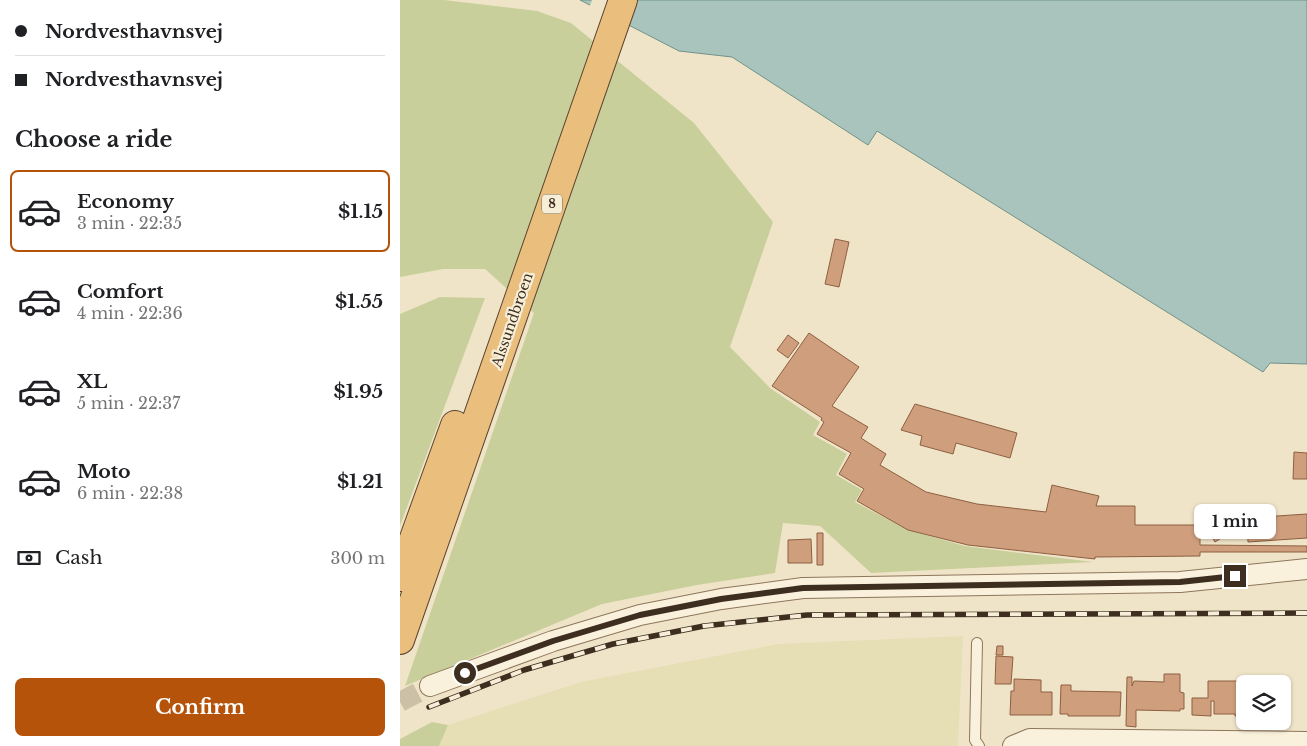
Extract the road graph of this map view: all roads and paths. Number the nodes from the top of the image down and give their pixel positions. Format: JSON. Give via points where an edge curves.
{"nodes":[{"id":1,"x":603,"y":0,"type":"edge"},
{"id":2,"x":623,"y":0,"type":"edge"},
{"id":3,"x":472,"y":405,"type":"junction"},
{"id":4,"x":1307,"y":569,"type":"edge"},
{"id":5,"x":400,"y":577,"type":"edge"},
{"id":6,"x":400,"y":640,"type":"edge"},
{"id":7,"x":977,"y":643,"type":"dead end"},
{"id":8,"x":430,"y":686,"type":"tunnel mouth"},
{"id":9,"x":1307,"y":742,"type":"edge"},
{"id":10,"x":979,"y":746,"type":"edge"},
{"id":11,"x":1013,"y":746,"type":"edge"}],
"edges":[{"from":1,"to":3,"type":"highway","name":"Alssundbroen","number":"8"},
{"from":2,"to":3,"type":"highway","name":"Alssundbroen","number":"8"},
{"from":3,"to":5,"type":"highway","name":"Alssundbroen","number":"8"},
{"from":3,"to":6,"type":"highway","name":"Alssundbroen","number":"8"},
{"from":4,"to":8,"type":"street","via":[[1180,582],[794,589],[640,615],[553,641]]},
{"from":7,"to":10,"type":"lane","via":[[975,740]]},
{"from":9,"to":11,"type":"street","via":[[1030,739]]}]}
